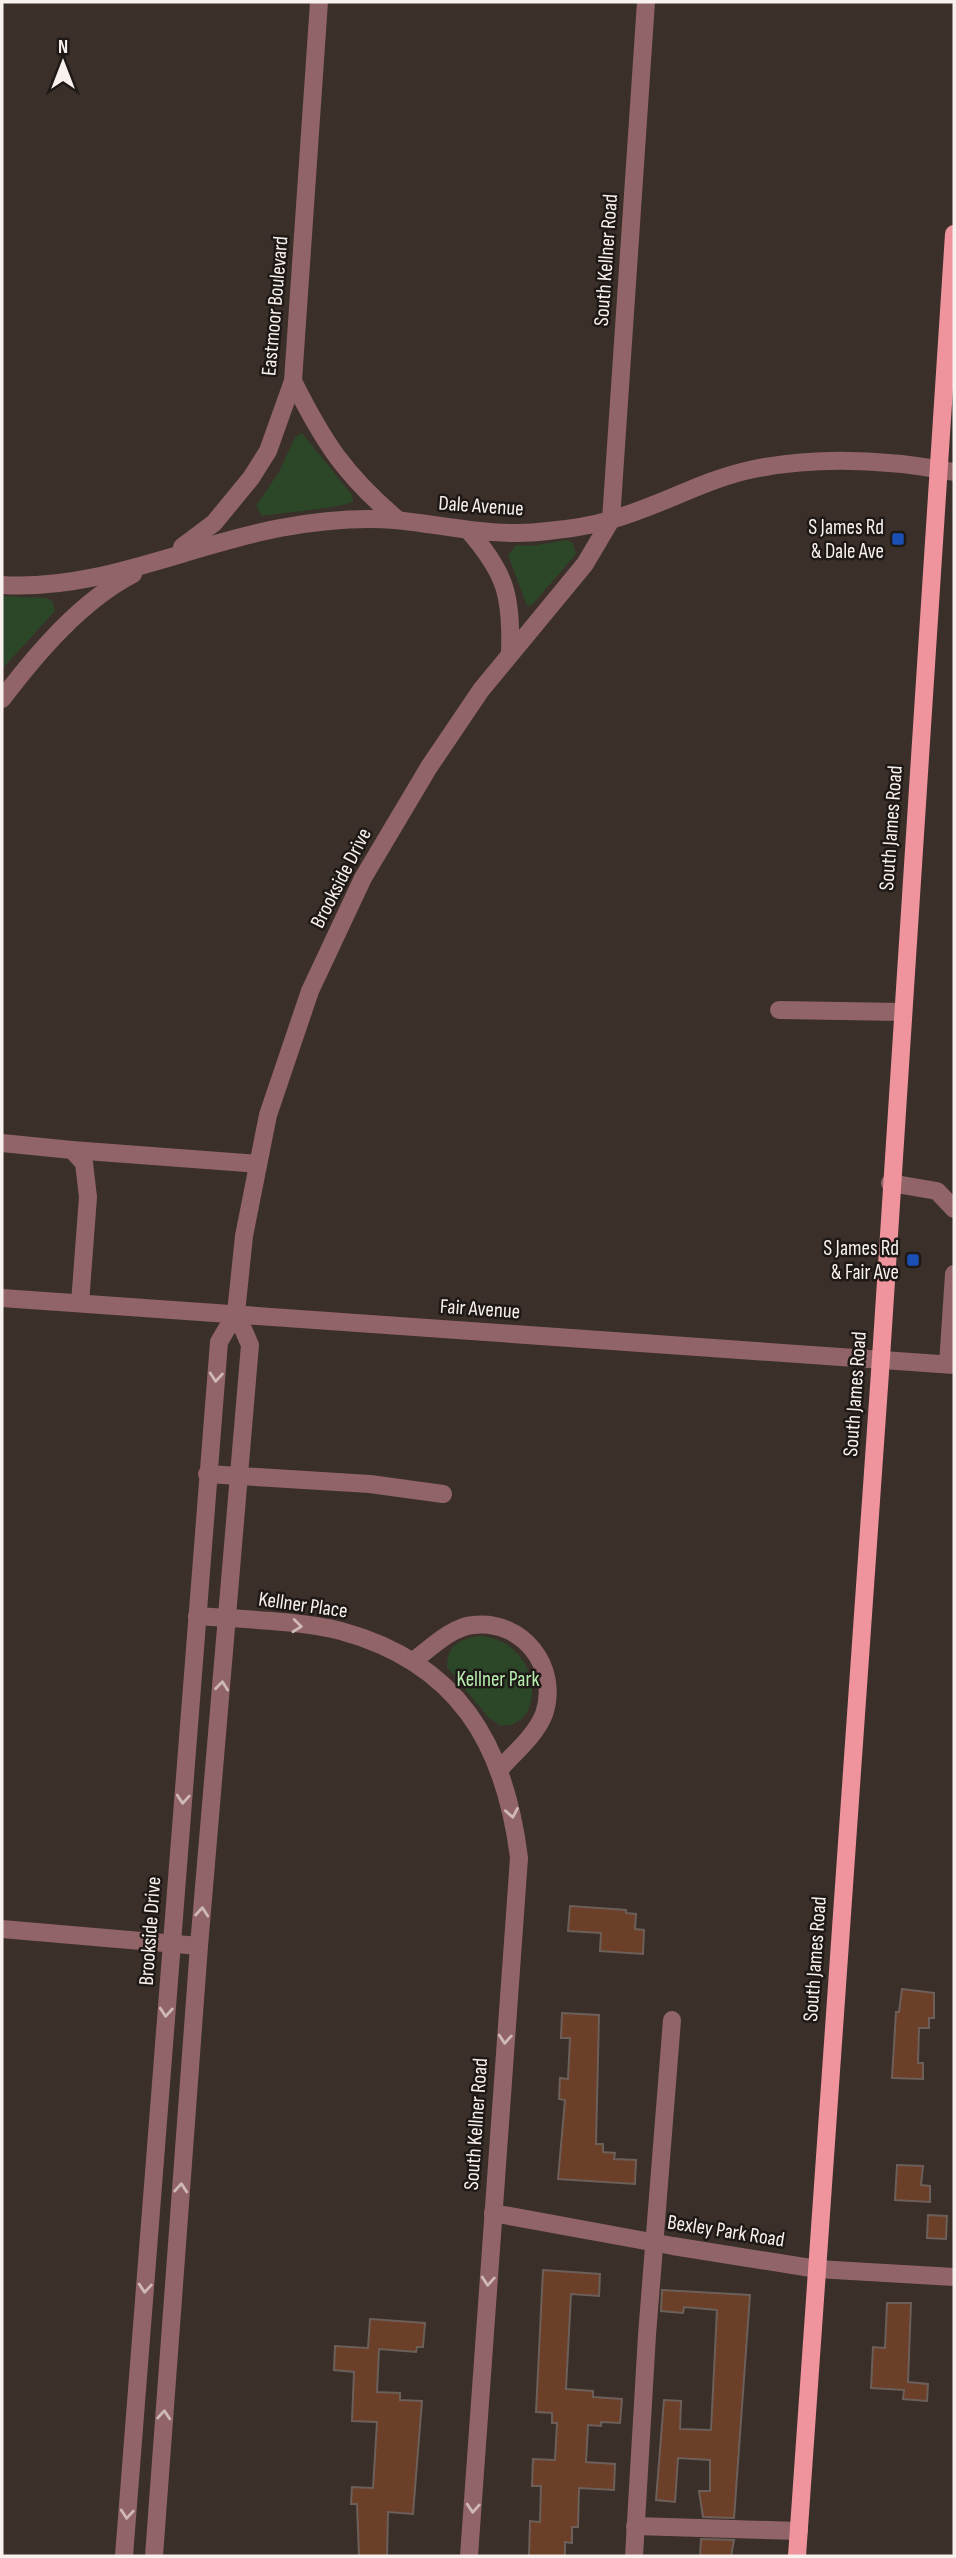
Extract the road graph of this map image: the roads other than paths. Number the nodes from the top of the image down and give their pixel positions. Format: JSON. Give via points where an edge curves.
{"nodes":[{"id":1,"x":319,"y":2,"type":"edge"},
{"id":2,"x":646,"y":2,"type":"edge"},
{"id":3,"x":954,"y":234,"type":"edge"},
{"id":4,"x":953,"y":269,"type":"edge"},
{"id":5,"x":293,"y":381,"type":"junction"},
{"id":6,"x":946,"y":471,"type":"edge"},
{"id":7,"x":398,"y":520,"type":"junction"},
{"id":8,"x":611,"y":520,"type":"junction"},
{"id":9,"x":468,"y":530,"type":"junction"},
{"id":10,"x":161,"y":559,"type":"junction"},
{"id":11,"x":2,"y":585,"type":"edge"},
{"id":12,"x":510,"y":652,"type":"junction"},
{"id":13,"x":2,"y":699,"type":"edge"},
{"id":14,"x":779,"y":1010,"type":"dead end"},
{"id":15,"x":902,"y":1012,"type":"junction"},
{"id":16,"x":2,"y":1143,"type":"edge"},
{"id":17,"x":72,"y":1150,"type":"junction"},
{"id":18,"x":258,"y":1164,"type":"junction"},
{"id":19,"x":890,"y":1183,"type":"junction"},
{"id":20,"x":954,"y":1209,"type":"edge"},
{"id":21,"x":954,"y":1274,"type":"edge"},
{"id":22,"x":2,"y":1298,"type":"edge"},
{"id":23,"x":80,"y":1303,"type":"junction"},
{"id":24,"x":236,"y":1313,"type":"junction"},
{"id":25,"x":881,"y":1358,"type":"junction"},
{"id":26,"x":951,"y":1364,"type":"edge"},
{"id":27,"x":207,"y":1474,"type":"junction"},
{"id":28,"x":237,"y":1476,"type":"junction"},
{"id":29,"x":443,"y":1494,"type":"dead end"},
{"id":30,"x":197,"y":1616,"type":"junction"},
{"id":31,"x":229,"y":1618,"type":"junction"},
{"id":32,"x":413,"y":1661,"type":"junction"},
{"id":33,"x":463,"y":1707,"type":"joint"},
{"id":34,"x":186,"y":1762,"type":"junction"},
{"id":35,"x":214,"y":1765,"type":"junction"},
{"id":36,"x":500,"y":1769,"type":"junction"},
{"id":37,"x":2,"y":1929,"type":"edge"},
{"id":38,"x":172,"y":1944,"type":"junction"},
{"id":39,"x":199,"y":1946,"type":"junction"},
{"id":40,"x":672,"y":2020,"type":"dead end"},
{"id":41,"x":493,"y":2213,"type":"junction"},
{"id":42,"x":148,"y":2241,"type":"junction"},
{"id":43,"x":653,"y":2243,"type":"junction"},
{"id":44,"x":177,"y":2244,"type":"junction"},
{"id":45,"x":817,"y":2269,"type":"junction"},
{"id":46,"x":954,"y":2277,"type":"edge"},
{"id":47,"x":131,"y":2462,"type":"junction"},
{"id":48,"x":160,"y":2464,"type":"junction"},
{"id":49,"x":635,"y":2526,"type":"junction"},
{"id":50,"x":799,"y":2530,"type":"junction"},
{"id":51,"x":124,"y":2556,"type":"edge"},
{"id":52,"x":154,"y":2556,"type":"edge"},
{"id":53,"x":470,"y":2556,"type":"edge"},
{"id":54,"x":634,"y":2556,"type":"edge"},
{"id":55,"x":797,"y":2556,"type":"edge"}],
"edges":[{"from":1,"to":5,"type":"street","name":"Eastmoor Boulevard"},
{"from":2,"to":8,"type":"street","name":"South Kellner Road"},
{"from":3,"to":4,"type":"main road","name":"South James Road"},
{"from":4,"to":6,"type":"main road","name":"South James Road"},
{"from":5,"to":7,"type":"street","via":[[337,461]]},
{"from":5,"to":10,"type":"street","name":"Eastmoor Boulevard","via":[[268,451],[251,478],[214,523]]},
{"from":6,"to":8,"type":"street","name":"Dale Avenue","via":[[903,463],[851,462],[754,469]]},
{"from":6,"to":15,"type":"main road","name":"South James Road"},
{"from":7,"to":9,"type":"street","name":"Dale Avenue"},
{"from":7,"to":10,"type":"street","name":"Dale Avenue","via":[[324,521],[221,540]]},
{"from":8,"to":9,"type":"street","name":"Dale Avenue","via":[[545,532]]},
{"from":8,"to":12,"type":"street","name":"Brookside Drive","via":[[585,564]]},
{"from":9,"to":12,"type":"street","via":[[504,580],[512,612]]},
{"from":10,"to":11,"type":"street","name":"Dale Avenue","via":[[91,580],[40,588]]},
{"from":10,"to":13,"type":"street","name":"Eastmoor Boulevard","via":[[86,607]]},
{"from":12,"to":18,"type":"street","name":"Brookside Drive","via":[[429,767],[363,878],[310,991],[268,1115]]},
{"from":14,"to":15,"type":"street"},
{"from":15,"to":19,"type":"main road","name":"South James Road"},
{"from":16,"to":17,"type":"street"},
{"from":17,"to":18,"type":"street"},
{"from":17,"to":23,"type":"street","via":[[83,1163],[88,1197]]},
{"from":18,"to":24,"type":"street","name":"Brookside Drive"},
{"from":19,"to":20,"type":"street","via":[[937,1191]]},
{"from":19,"to":25,"type":"main road","name":"South James Road"},
{"from":21,"to":26,"type":"street"},
{"from":22,"to":23,"type":"street","name":"Fair Avenue"},
{"from":23,"to":24,"type":"street","name":"Fair Avenue"},
{"from":24,"to":25,"type":"street","name":"Fair Avenue"},
{"from":24,"to":27,"type":"street","name":"Brookside Drive","one_way":true,"via":[[219,1342]]},
{"from":24,"to":28,"type":"street","name":"Brookside Drive","via":[[250,1345]]},
{"from":25,"to":26,"type":"street","name":"Fair Avenue"},
{"from":25,"to":45,"type":"main road","name":"South James Road"},
{"from":27,"to":28,"type":"street"},
{"from":27,"to":30,"type":"street","name":"Brookside Drive"},
{"from":28,"to":29,"type":"street","via":[[370,1484]]},
{"from":28,"to":31,"type":"street","name":"Brookside Drive"},
{"from":30,"to":31,"type":"street","name":"Kellner Place"},
{"from":30,"to":34,"type":"street","name":"Brookside Drive"},
{"from":31,"to":32,"type":"street","name":"Kellner Place","one_way":true,"via":[[338,1630]]},
{"from":35,"to":31,"type":"street","name":"Brookside Drive","one_way":true},
{"from":32,"to":33,"type":"street","name":"Kellner Place"},
{"from":32,"to":36,"type":"street","via":[[470,1625],[502,1628],[532,1647],[548,1682],[544,1714]]},
{"from":33,"to":36,"type":"street","name":"South Kellner Road"},
{"from":34,"to":35,"type":"street"},
{"from":34,"to":38,"type":"street","name":"Brookside Drive","one_way":true},
{"from":39,"to":35,"type":"street","name":"Brookside Drive","one_way":true},
{"from":36,"to":41,"type":"street","name":"South Kellner Road","one_way":true,"via":[[519,1858]]},
{"from":37,"to":38,"type":"street"},
{"from":38,"to":39,"type":"street"},
{"from":38,"to":42,"type":"street","name":"Brookside Drive","one_way":true},
{"from":44,"to":39,"type":"street","name":"Brookside Drive","one_way":true},
{"from":40,"to":43,"type":"street"},
{"from":41,"to":43,"type":"street","name":"Bexley Park Road"},
{"from":41,"to":53,"type":"street","name":"South Kellner Road","one_way":true},
{"from":42,"to":44,"type":"street"},
{"from":42,"to":47,"type":"street","name":"Brookside Drive","one_way":true},
{"from":43,"to":45,"type":"street","name":"Bexley Park Road"},
{"from":43,"to":49,"type":"street"},
{"from":48,"to":44,"type":"street","name":"Brookside Drive","one_way":true},
{"from":45,"to":46,"type":"street","name":"Bexley Park Road"},
{"from":45,"to":50,"type":"main road","name":"South James Road"},
{"from":47,"to":48,"type":"street"},
{"from":47,"to":51,"type":"street","name":"Brookside Drive","one_way":true},
{"from":48,"to":52,"type":"street","name":"Brookside Drive"},
{"from":49,"to":50,"type":"street"},
{"from":49,"to":54,"type":"street"},
{"from":50,"to":55,"type":"main road","name":"South James Road"}]}
